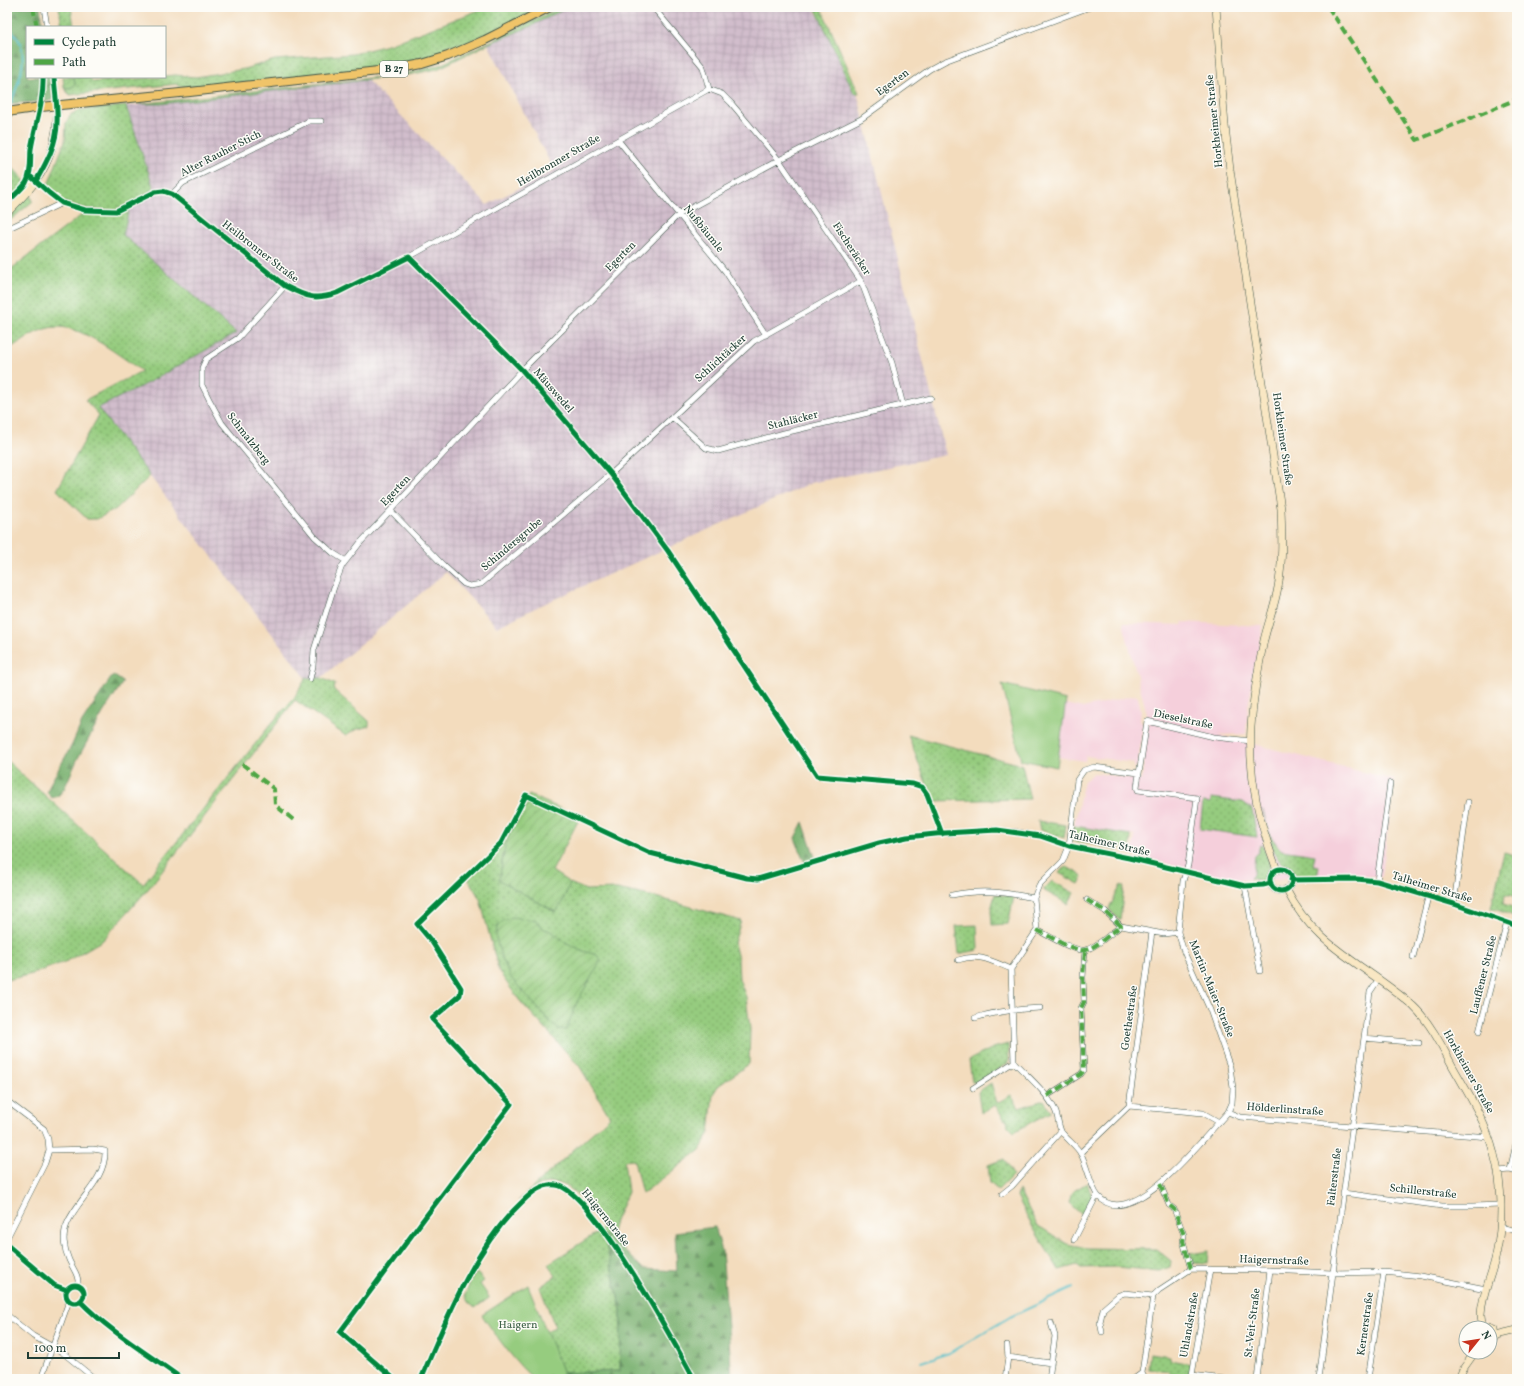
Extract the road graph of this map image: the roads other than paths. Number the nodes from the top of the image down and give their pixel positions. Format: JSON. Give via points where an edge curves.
{"nodes":[{"id":1,"x":44,"y":7,"type":"edge"},
{"id":2,"x":550,"y":7,"type":"edge"},
{"id":3,"x":653,"y":7,"type":"edge"},
{"id":4,"x":1090,"y":7,"type":"edge"},
{"id":5,"x":1216,"y":7,"type":"edge"},
{"id":6,"x":47,"y":26,"type":"edge"},
{"id":7,"x":54,"y":78,"type":"edge"},
{"id":8,"x":709,"y":89,"type":"junction"},
{"id":9,"x":57,"y":105,"type":"junction"},
{"id":10,"x":7,"y":112,"type":"edge"},
{"id":11,"x":321,"y":121,"type":"dead end"},
{"id":12,"x":618,"y":140,"type":"junction"},
{"id":13,"x":779,"y":160,"type":"junction"},
{"id":14,"x":36,"y":181,"type":"junction"},
{"id":15,"x":172,"y":194,"type":"junction"},
{"id":16,"x":62,"y":203,"type":"junction"},
{"id":17,"x":7,"y":213,"type":"edge"},
{"id":18,"x":678,"y":214,"type":"junction"},
{"id":19,"x":7,"y":229,"type":"edge"},
{"id":20,"x":409,"y":256,"type":"junction"},
{"id":21,"x":861,"y":281,"type":"junction"},
{"id":22,"x":285,"y":286,"type":"junction"},
{"id":23,"x":766,"y":335,"type":"junction"},
{"id":24,"x":522,"y":370,"type":"junction"},
{"id":25,"x":931,"y":398,"type":"dead end"},
{"id":26,"x":903,"y":405,"type":"junction"},
{"id":27,"x":672,"y":417,"type":"junction"},
{"id":28,"x":611,"y":474,"type":"junction"},
{"id":29,"x":391,"y":511,"type":"junction"},
{"id":30,"x":668,"y":551,"type":"dead end"},
{"id":31,"x":346,"y":561,"type":"junction"},
{"id":32,"x":310,"y":679,"type":"dead end"},
{"id":33,"x":1251,"y":741,"type":"junction"},
{"id":34,"x":1139,"y":773,"type":"junction"},
{"id":35,"x":1390,"y":783,"type":"dead end"},
{"id":36,"x":1468,"y":802,"type":"dead end"},
{"id":37,"x":942,"y":834,"type":"dead end"},
{"id":38,"x":1069,"y":846,"type":"junction"},
{"id":39,"x":1277,"y":870,"type":"junction"},
{"id":40,"x":1186,"y":873,"type":"junction"},
{"id":41,"x":1292,"y":880,"type":"junction"},
{"id":42,"x":1377,"y":881,"type":"junction"},
{"id":43,"x":1271,"y":883,"type":"junction"},
{"id":44,"x":1245,"y":886,"type":"junction"},
{"id":45,"x":1286,"y":889,"type":"junction"},
{"id":46,"x":952,"y":895,"type":"dead end"},
{"id":47,"x":1428,"y":896,"type":"junction"},
{"id":48,"x":1034,"y":898,"type":"junction"},
{"id":49,"x":1087,"y":900,"type":"dead end"},
{"id":50,"x":1454,"y":904,"type":"junction"},
{"id":51,"x":1507,"y":922,"type":"junction"},
{"id":52,"x":1121,"y":926,"type":"junction"},
{"id":53,"x":1517,"y":926,"type":"edge"},
{"id":54,"x":1038,"y":930,"type":"junction"},
{"id":55,"x":1152,"y":932,"type":"junction"},
{"id":56,"x":1178,"y":932,"type":"junction"},
{"id":57,"x":1085,"y":950,"type":"junction"},
{"id":58,"x":1413,"y":957,"type":"dead end"},
{"id":59,"x":958,"y":960,"type":"dead end"},
{"id":60,"x":1011,"y":969,"type":"junction"},
{"id":61,"x":1260,"y":971,"type":"dead end"},
{"id":62,"x":1378,"y":980,"type":"junction"},
{"id":63,"x":1040,"y":1008,"type":"dead end"},
{"id":64,"x":1013,"y":1009,"type":"junction"},
{"id":65,"x":975,"y":1018,"type":"dead end"},
{"id":66,"x":1479,"y":1032,"type":"dead end"},
{"id":67,"x":1364,"y":1038,"type":"junction"},
{"id":68,"x":1419,"y":1043,"type":"dead end"},
{"id":69,"x":1014,"y":1062,"type":"junction"},
{"id":70,"x":973,"y":1088,"type":"dead end"},
{"id":71,"x":1047,"y":1096,"type":"junction"},
{"id":72,"x":7,"y":1101,"type":"edge"},
{"id":73,"x":1130,"y":1106,"type":"junction"},
{"id":74,"x":1228,"y":1112,"type":"junction"},
{"id":75,"x":1219,"y":1122,"type":"junction"},
{"id":76,"x":1352,"y":1125,"type":"junction"},
{"id":77,"x":1062,"y":1131,"type":"junction"},
{"id":78,"x":1489,"y":1137,"type":"junction"},
{"id":79,"x":1517,"y":1140,"type":"edge"},
{"id":80,"x":49,"y":1150,"type":"junction"},
{"id":81,"x":1080,"y":1153,"type":"junction"},
{"id":82,"x":1510,"y":1170,"type":"junction"},
{"id":83,"x":1498,"y":1171,"type":"junction"},
{"id":84,"x":1517,"y":1172,"type":"edge"},
{"id":85,"x":1160,"y":1184,"type":"junction"},
{"id":86,"x":1343,"y":1193,"type":"junction"},
{"id":87,"x":1002,"y":1194,"type":"dead end"},
{"id":88,"x":1097,"y":1196,"type":"junction"},
{"id":89,"x":1500,"y":1205,"type":"junction"},
{"id":90,"x":1500,"y":1227,"type":"junction"},
{"id":91,"x":1517,"y":1231,"type":"edge"},
{"id":92,"x":7,"y":1238,"type":"edge"},
{"id":93,"x":1074,"y":1240,"type":"dead end"},
{"id":94,"x":7,"y":1245,"type":"edge"},
{"id":95,"x":1191,"y":1269,"type":"junction"},
{"id":96,"x":1210,"y":1269,"type":"junction"},
{"id":97,"x":1270,"y":1270,"type":"junction"},
{"id":98,"x":1384,"y":1272,"type":"junction"},
{"id":99,"x":1332,"y":1273,"type":"junction"},
{"id":100,"x":78,"y":1285,"type":"junction"},
{"id":101,"x":1486,"y":1289,"type":"junction"},
{"id":102,"x":66,"y":1290,"type":"junction"},
{"id":103,"x":1154,"y":1296,"type":"junction"},
{"id":104,"x":69,"y":1301,"type":"junction"},
{"id":105,"x":80,"y":1301,"type":"junction"},
{"id":106,"x":7,"y":1315,"type":"edge"},
{"id":107,"x":1481,"y":1320,"type":"edge"},
{"id":108,"x":1051,"y":1323,"type":"dead end"},
{"id":109,"x":1517,"y":1330,"type":"edge"},
{"id":110,"x":1102,"y":1332,"type":"dead end"},
{"id":111,"x":1498,"y":1335,"type":"edge"},
{"id":112,"x":1007,"y":1345,"type":"dead end"},
{"id":113,"x":53,"y":1348,"type":"junction"},
{"id":114,"x":1008,"y":1357,"type":"junction"},
{"id":115,"x":1469,"y":1360,"type":"edge"},
{"id":116,"x":1051,"y":1363,"type":"junction"},
{"id":117,"x":1142,"y":1373,"type":"junction"},
{"id":118,"x":41,"y":1379,"type":"edge"},
{"id":119,"x":96,"y":1379,"type":"edge"},
{"id":120,"x":182,"y":1379,"type":"edge"},
{"id":121,"x":421,"y":1379,"type":"edge"},
{"id":122,"x":694,"y":1379,"type":"edge"},
{"id":123,"x":1005,"y":1379,"type":"edge"},
{"id":124,"x":1049,"y":1379,"type":"edge"},
{"id":125,"x":1134,"y":1379,"type":"edge"},
{"id":126,"x":1145,"y":1379,"type":"edge"},
{"id":127,"x":1224,"y":1379,"type":"edge"},
{"id":128,"x":1257,"y":1379,"type":"edge"},
{"id":129,"x":1319,"y":1379,"type":"edge"},
{"id":130,"x":1368,"y":1379,"type":"edge"},
{"id":131,"x":1459,"y":1379,"type":"edge"}],
"edges":[{"from":1,"to":6,"type":"street"},
{"from":2,"to":9,"type":"main road","number":"B 27","via":[[467,48],[422,64],[388,70]]},
{"from":3,"to":8,"type":"street","via":[[702,67]]},
{"from":4,"to":13,"type":"street","name":"Egerten","via":[[930,69],[861,119]]},
{"from":5,"to":33,"type":"main road","name":"Horkheimer Straße","via":[[1225,126],[1282,509],[1282,552],[1278,588],[1258,671]]},
{"from":7,"to":9,"type":"street"},
{"from":8,"to":12,"type":"street","name":"Heilbronner Straße"},
{"from":8,"to":13,"type":"street","via":[[722,94],[732,103]]},
{"from":9,"to":10,"type":"main road","number":"B 27"},
{"from":9,"to":14,"type":"main road","via":[[56,133],[47,162]]},
{"from":11,"to":15,"type":"street","name":"Alter Rauher Stich","via":[[309,122],[183,183]]},
{"from":12,"to":18,"type":"street","name":"Nußbäumle"},
{"from":12,"to":20,"type":"street","name":"Heilbronner Straße"},
{"from":13,"to":18,"type":"street","name":"Egerten"},
{"from":13,"to":21,"type":"street","name":"Fischeräcker"},
{"from":14,"to":16,"type":"street"},
{"from":14,"to":17,"type":"main road"},
{"from":15,"to":16,"type":"street","via":[[155,192],[116,211],[85,210]]},
{"from":15,"to":22,"type":"street","name":"Heilbronner Straße"},
{"from":16,"to":19,"type":"street"},
{"from":18,"to":23,"type":"street","name":"Nußbäumle","via":[[725,271]]},
{"from":18,"to":24,"type":"street","name":"Egerten"},
{"from":20,"to":22,"type":"street","name":"Heilbronner Straße","via":[[359,283],[324,297],[304,296]]},
{"from":20,"to":24,"type":"street","name":"Mäuswedel"},
{"from":21,"to":23,"type":"street","name":"Schlichtäcker"},
{"from":21,"to":26,"type":"street","name":"Fischeräcker","via":[[892,363]]},
{"from":22,"to":31,"type":"street","name":"Schmalzberg","via":[[238,338],[206,359],[202,368],[202,385],[222,423],[314,537]]},
{"from":23,"to":27,"type":"street","name":"Schlichtäcker","via":[[754,341]]},
{"from":24,"to":28,"type":"street","name":"Mäuswedel"},
{"from":24,"to":29,"type":"street","name":"Egerten"},
{"from":25,"to":26,"type":"street","name":"Stahläcker"},
{"from":26,"to":27,"type":"street","name":"Stahläcker","via":[[718,451],[706,448]]},
{"from":27,"to":28,"type":"street","name":"Schlichtäcker"},
{"from":28,"to":29,"type":"street","name":"Schindersgrube","via":[[476,586],[464,584]]},
{"from":28,"to":30,"type":"street","name":"Mäuswedel"},
{"from":29,"to":31,"type":"street","name":"Egerten"},
{"from":31,"to":32,"type":"street","name":"Egerten","via":[[334,587],[314,650]]},
{"from":33,"to":34,"type":"street","name":"Dieselstraße","via":[[1214,737],[1147,721]]},
{"from":33,"to":39,"type":"main road","name":"Horkheimer Straße","via":[[1257,810]]},
{"from":34,"to":38,"type":"street","via":[[1094,767],[1084,770],[1077,780]]},
{"from":34,"to":40,"type":"street","name":"Dieselstraße","via":[[1138,790],[1197,798]]},
{"from":35,"to":42,"type":"street"},
{"from":36,"to":50,"type":"street"},
{"from":37,"to":38,"type":"street","name":"Talheimer Straße","via":[[997,830],[1019,832]]},
{"from":38,"to":40,"type":"street","name":"Talheimer Straße"},
{"from":38,"to":48,"type":"street","via":[[1063,861],[1039,886]]},
{"from":39,"to":41,"type":"main road","via":[[1287,871]]},
{"from":39,"to":43,"type":"main road","via":[[1271,877]]},
{"from":40,"to":44,"type":"street","name":"Talheimer Straße"},
{"from":40,"to":56,"type":"street","name":"Martin-Maier-Straße"},
{"from":41,"to":42,"type":"street","name":"Talheimer Straße","via":[[1356,878]]},
{"from":41,"to":45,"type":"main road"},
{"from":42,"to":47,"type":"street","name":"Talheimer Straße"},
{"from":43,"to":44,"type":"street","name":"Talheimer Straße"},
{"from":43,"to":45,"type":"main road","via":[[1275,889]]},
{"from":44,"to":61,"type":"street"},
{"from":45,"to":62,"type":"main road","name":"Horkheimer Straße","via":[[1298,911],[1320,936]]},
{"from":46,"to":48,"type":"street","via":[[991,890]]},
{"from":47,"to":50,"type":"street","name":"Talheimer Straße"},
{"from":47,"to":58,"type":"street"},
{"from":48,"to":54,"type":"street"},
{"from":49,"to":52,"type":"street","via":[[1105,911]]},
{"from":50,"to":51,"type":"street","name":"Talheimer Straße"},
{"from":51,"to":53,"type":"street","name":"Talheimer Straße"},
{"from":51,"to":66,"type":"street","name":"Lauffener Straße"},
{"from":52,"to":55,"type":"street"},
{"from":52,"to":57,"type":"street"},
{"from":54,"to":57,"type":"street","via":[[1078,950]]},
{"from":54,"to":60,"type":"street"},
{"from":55,"to":56,"type":"street"},
{"from":55,"to":73,"type":"street","name":"Goethestraße"},
{"from":56,"to":74,"type":"street","name":"Martin-Maier-Straße","via":[[1230,1067],[1233,1088],[1232,1103]]},
{"from":57,"to":71,"type":"street","via":[[1084,1002],[1081,1008],[1084,1070]]},
{"from":59,"to":60,"type":"street","via":[[977,956]]},
{"from":60,"to":64,"type":"street"},
{"from":62,"to":67,"type":"street","name":"Falterstraße","via":[[1370,992]]},
{"from":62,"to":78,"type":"main road","name":"Horkheimer Straße","via":[[1394,990],[1425,1021],[1476,1105]]},
{"from":63,"to":64,"type":"street"},
{"from":64,"to":65,"type":"street"},
{"from":64,"to":69,"type":"street"},
{"from":67,"to":68,"type":"street"},
{"from":67,"to":76,"type":"street","name":"Falterstraße"},
{"from":69,"to":70,"type":"street"},
{"from":69,"to":71,"type":"street"},
{"from":71,"to":77,"type":"street","via":[[1056,1111]]},
{"from":72,"to":80,"type":"street","via":[[44,1129]]},
{"from":73,"to":75,"type":"street","via":[[1203,1113]]},
{"from":73,"to":81,"type":"street"},
{"from":74,"to":75,"type":"street"},
{"from":74,"to":76,"type":"street","name":"Hölderlinstraße","via":[[1240,1116]]},
{"from":75,"to":85,"type":"street"},
{"from":76,"to":78,"type":"street","name":"Hölderlinstraße"},
{"from":76,"to":86,"type":"street","name":"Falterstraße"},
{"from":77,"to":81,"type":"street"},
{"from":77,"to":87,"type":"street"},
{"from":78,"to":83,"type":"main road","name":"Horkheimer Straße"},
{"from":79,"to":82,"type":"street"},
{"from":80,"to":92,"type":"street"},
{"from":80,"to":100,"type":"street","via":[[105,1151],[105,1158],[96,1181],[66,1224],[64,1242],[68,1259],[79,1278]]},
{"from":81,"to":88,"type":"street"},
{"from":82,"to":83,"type":"street"},
{"from":82,"to":84,"type":"street"},
{"from":83,"to":89,"type":"main road","name":"Horkheimer Straße"},
{"from":85,"to":88,"type":"street","via":[[1136,1200],[1124,1204],[1114,1205]]},
{"from":85,"to":95,"type":"street","via":[[1184,1234],[1182,1241]]},
{"from":86,"to":89,"type":"street","name":"Schillerstraße","via":[[1442,1206]]},
{"from":86,"to":99,"type":"street","name":"Falterstraße"},
{"from":88,"to":93,"type":"street"},
{"from":89,"to":90,"type":"main road","name":"Horkheimer Straße"},
{"from":90,"to":91,"type":"street"},
{"from":90,"to":101,"type":"main road","name":"Horkheimer Straße","via":[[1496,1256]]},
{"from":94,"to":102,"type":"street","via":[[54,1285]]},
{"from":95,"to":96,"type":"street","name":"Haigernstraße"},
{"from":95,"to":103,"type":"street"},
{"from":96,"to":97,"type":"street","name":"Haigernstraße"},
{"from":96,"to":127,"type":"street","name":"Uhlandstraße","via":[[1192,1375]]},
{"from":97,"to":99,"type":"street","name":"Haigernstraße"},
{"from":97,"to":128,"type":"street","name":"St.-Veit-Straße"},
{"from":98,"to":99,"type":"street","name":"Haigernstraße"},
{"from":98,"to":101,"type":"street","name":"Haigernstraße","via":[[1421,1276]]},
{"from":98,"to":130,"type":"street","name":"Kernerstraße"},
{"from":99,"to":129,"type":"street","name":"Falterstraße"},
{"from":100,"to":102,"type":"street","via":[[71,1285]]},
{"from":100,"to":105,"type":"street","via":[[84,1294]]},
{"from":101,"to":107,"type":"main road","name":"Horkheimer Straße"},
{"from":102,"to":104,"type":"street"},
{"from":103,"to":110,"type":"street","via":[[1125,1293],[1119,1295],[1103,1309],[1100,1322]]},
{"from":103,"to":117,"type":"street"},
{"from":104,"to":105,"type":"street"},
{"from":104,"to":113,"type":"street"},
{"from":105,"to":120,"type":"street","via":[[118,1333]]},
{"from":106,"to":113,"type":"street"},
{"from":108,"to":116,"type":"street","via":[[1055,1336]]},
{"from":109,"to":111,"type":"main road"},
{"from":112,"to":114,"type":"street"},
{"from":113,"to":118,"type":"street"},
{"from":113,"to":119,"type":"street","via":[[62,1352]]},
{"from":114,"to":116,"type":"street"},
{"from":114,"to":123,"type":"street"},
{"from":115,"to":131,"type":"main road"},
{"from":116,"to":124,"type":"street"},
{"from":117,"to":125,"type":"street"},
{"from":117,"to":126,"type":"street"},
{"from":121,"to":122,"type":"street","name":"Haigernstraße","via":[[449,1315],[502,1222],[533,1192],[541,1187],[556,1185],[565,1187],[577,1197],[625,1259]]}]}
